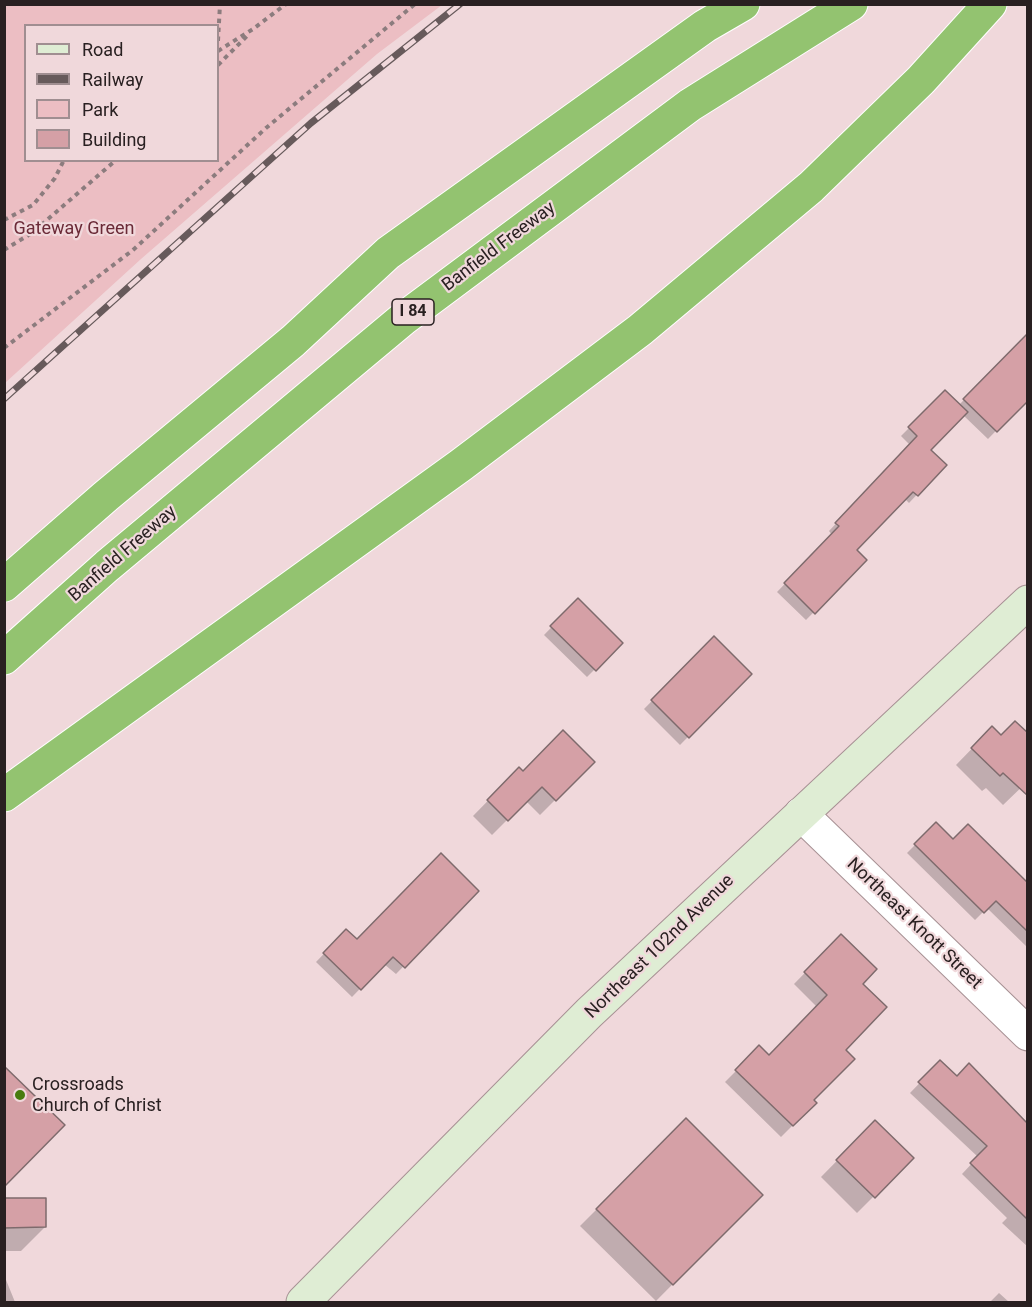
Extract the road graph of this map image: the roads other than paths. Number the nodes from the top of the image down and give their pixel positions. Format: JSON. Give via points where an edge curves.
{"nodes":[{"id":1,"x":743,"y":4,"type":"edge"},
{"id":2,"x":851,"y":4,"type":"edge"},
{"id":3,"x":990,"y":4,"type":"edge"},
{"id":4,"x":714,"y":15,"type":"edge"},
{"id":5,"x":4,"y":585,"type":"edge"},
{"id":6,"x":1028,"y":602,"type":"edge"},
{"id":7,"x":4,"y":658,"type":"edge"},
{"id":8,"x":4,"y":795,"type":"edge"},
{"id":9,"x":801,"y":814,"type":"junction"},
{"id":10,"x":1028,"y":1034,"type":"edge"},
{"id":11,"x":303,"y":1302,"type":"edge"}],
"edges":[{"from":1,"to":4,"type":"highway"},
{"from":2,"to":7,"type":"highway","name":"Banfield Freeway","number":"I 84","via":[[690,105],[403,319],[107,566]]},
{"from":3,"to":8,"type":"highway","via":[[921,80],[811,187],[640,330],[461,465]]},
{"from":4,"to":5,"type":"highway","via":[[388,253],[293,341]]},
{"from":6,"to":9,"type":"main road","name":"Northeast 102nd Avenue"},
{"from":9,"to":10,"type":"street","name":"Northeast Knott Street"},
{"from":9,"to":11,"type":"main road","name":"Northeast 102nd Avenue","via":[[589,1013]]}]}
